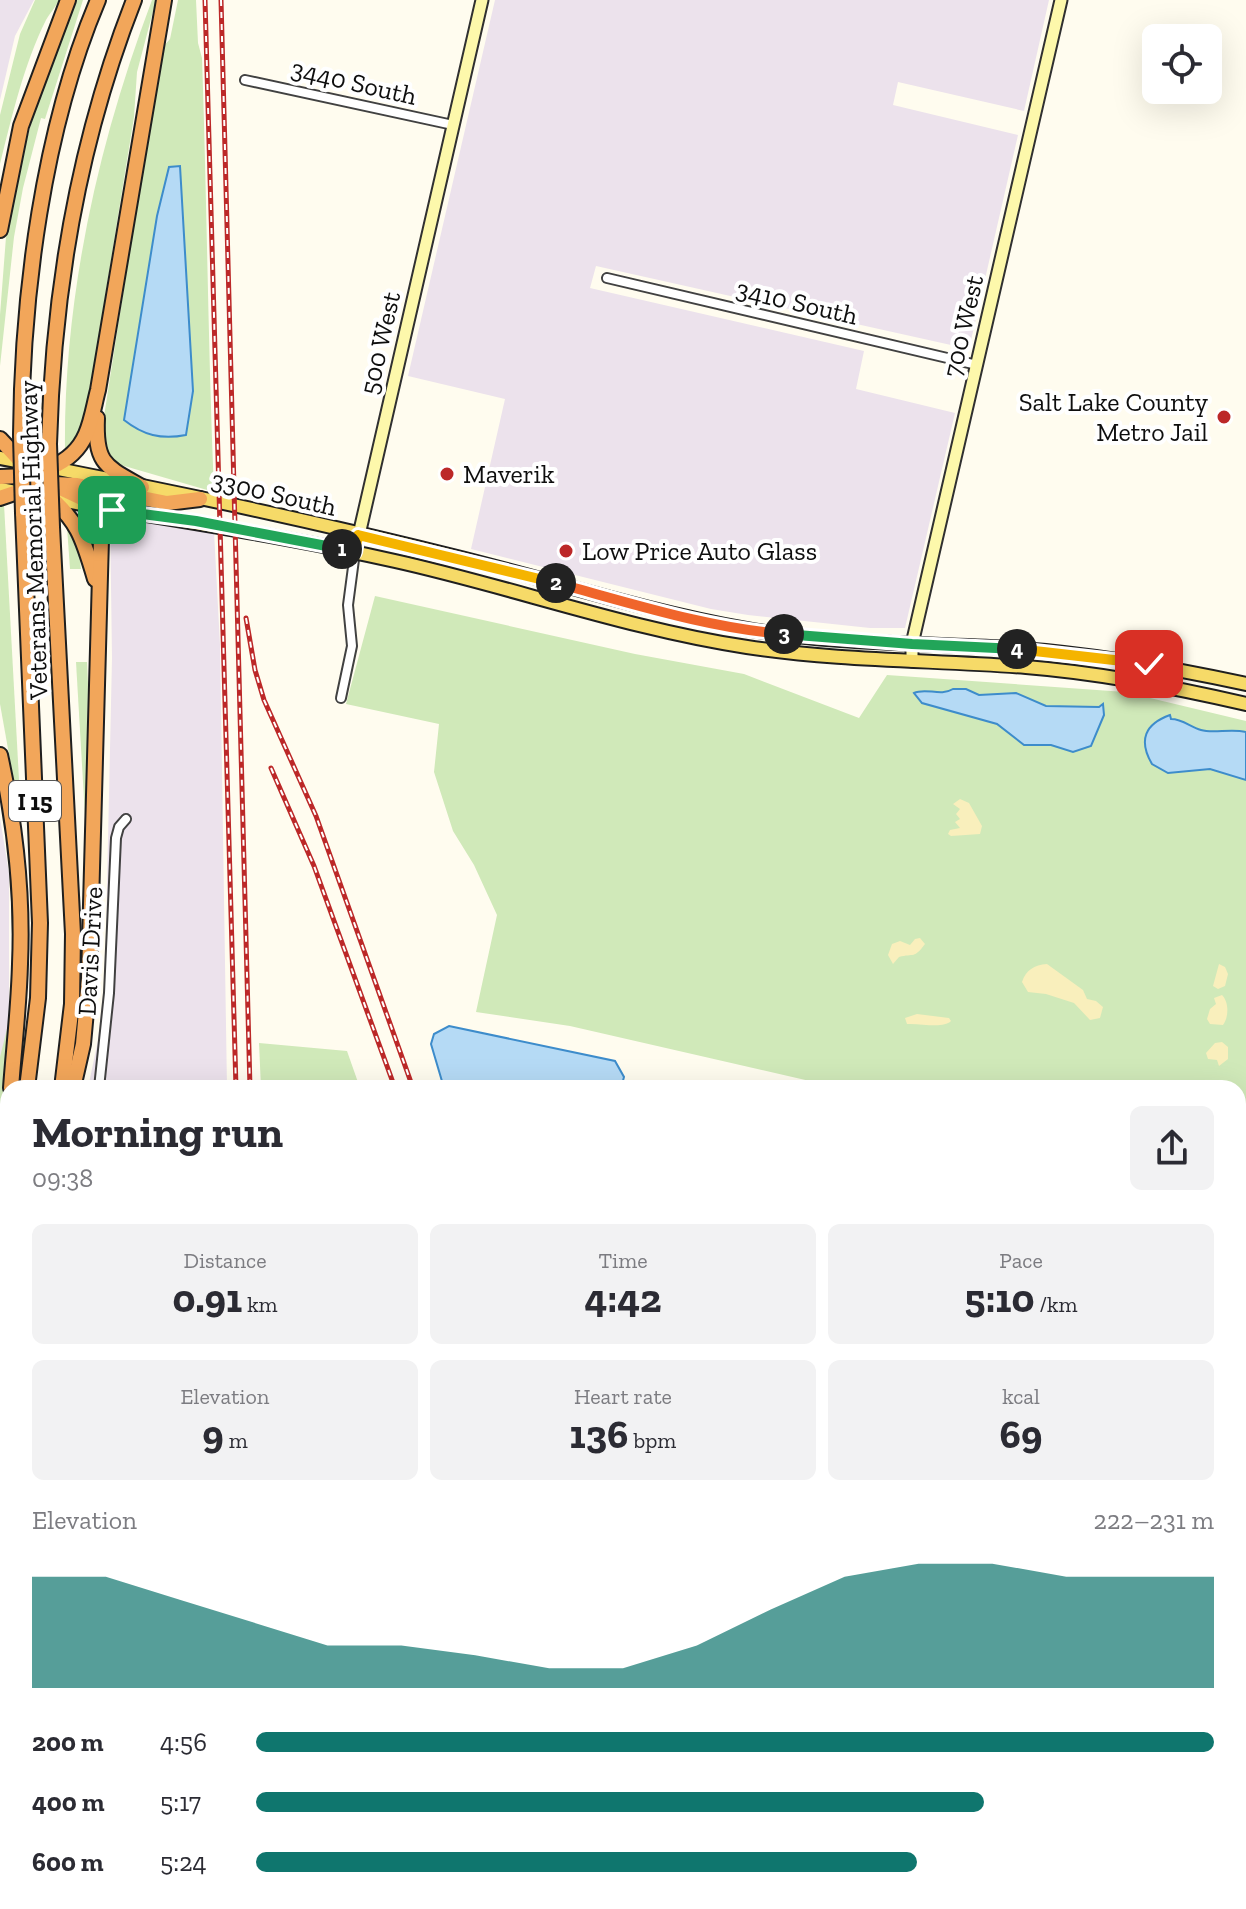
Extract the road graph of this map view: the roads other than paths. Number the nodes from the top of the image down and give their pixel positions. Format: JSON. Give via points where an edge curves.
{"nodes":[{"id":1,"x":68,"y":0,"type":"edge"},
{"id":2,"x":98,"y":0,"type":"edge"},
{"id":3,"x":134,"y":0,"type":"edge"},
{"id":4,"x":164,"y":0,"type":"edge"},
{"id":5,"x":482,"y":0,"type":"edge"},
{"id":6,"x":1061,"y":0,"type":"edge"},
{"id":7,"x":245,"y":80,"type":"dead end"},
{"id":8,"x":453,"y":125,"type":"junction"},
{"id":9,"x":0,"y":230,"type":"edge"},
{"id":10,"x":607,"y":278,"type":"dead end"},
{"id":11,"x":977,"y":365,"type":"junction"},
{"id":12,"x":98,"y":390,"type":"junction"},
{"id":13,"x":0,"y":439,"type":"edge"},
{"id":14,"x":0,"y":458,"type":"edge"},
{"id":15,"x":0,"y":468,"type":"edge"},
{"id":16,"x":18,"y":469,"type":"junction"},
{"id":17,"x":0,"y":477,"type":"edge"},
{"id":18,"x":34,"y":479,"type":"junction"},
{"id":19,"x":51,"y":484,"type":"junction"},
{"id":20,"x":142,"y":487,"type":"junction"},
{"id":21,"x":5,"y":493,"type":"edge"},
{"id":22,"x":200,"y":499,"type":"junction"},
{"id":23,"x":108,"y":509,"type":"junction"},
{"id":24,"x":358,"y":535,"type":"junction"},
{"id":25,"x":355,"y":552,"type":"junction"},
{"id":26,"x":98,"y":591,"type":"junction"},
{"id":27,"x":912,"y":644,"type":"junction"},
{"id":28,"x":912,"y":661,"type":"junction"},
{"id":29,"x":1246,"y":684,"type":"edge"},
{"id":30,"x":341,"y":698,"type":"dead end"},
{"id":31,"x":1246,"y":704,"type":"edge"},
{"id":32,"x":0,"y":755,"type":"edge"},
{"id":33,"x":126,"y":819,"type":"dead end"},
{"id":34,"x":12,"y":1080,"type":"edge"},
{"id":35,"x":28,"y":1080,"type":"edge"},
{"id":36,"x":63,"y":1080,"type":"edge"},
{"id":37,"x":75,"y":1080,"type":"edge"},
{"id":38,"x":100,"y":1080,"type":"edge"}],
"edges":[{"from":1,"to":9,"type":"highway","via":[[21,126]]},
{"from":2,"to":35,"type":"highway","name":"Veterans Memorial Highway","number":"I 15","bridge":true,"via":[[64,103],[45,188],[22,359],[40,923]]},
{"from":3,"to":36,"type":"highway","name":"Veterans Memorial Highway","number":"I 15","bridge":true,"via":[[103,87],[76,191],[58,295],[49,444],[73,934]]},
{"from":4,"to":12,"type":"highway"},
{"from":5,"to":8,"type":"street","name":"500 West"},
{"from":6,"to":11,"type":"street","name":"700 West"},
{"from":7,"to":8,"type":"street","name":"3440 South"},
{"from":8,"to":24,"type":"street","name":"500 West"},
{"from":10,"to":11,"type":"street","name":"3410 South"},
{"from":11,"to":27,"type":"street","name":"700 West"},
{"from":12,"to":19,"type":"highway","via":[[80,445]]},
{"from":12,"to":20,"type":"highway","via":[[96,444],[101,458]]},
{"from":13,"to":16,"type":"highway"},
{"from":14,"to":16,"type":"main road","name":"3300 South"},
{"from":15,"to":16,"type":"highway"},
{"from":16,"to":17,"type":"highway"},
{"from":16,"to":18,"type":"highway"},
{"from":16,"to":19,"type":"main road","name":"3300 South"},
{"from":18,"to":19,"type":"highway"},
{"from":18,"to":21,"type":"highway"},
{"from":19,"to":20,"type":"main road","name":"3300 South"},
{"from":19,"to":21,"type":"main road","name":"3300 South"},
{"from":19,"to":22,"type":"highway","via":[[167,503]]},
{"from":19,"to":23,"type":"highway"},
{"from":19,"to":26,"type":"highway","via":[[81,532]]},
{"from":20,"to":22,"type":"main road","name":"3300 South"},
{"from":22,"to":24,"type":"main road","name":"3300 South"},
{"from":23,"to":25,"type":"main road","name":"3300 South"},
{"from":23,"to":26,"type":"highway"},
{"from":24,"to":25,"type":"street","name":"500 West"},
{"from":24,"to":27,"type":"main road","name":"3300 South","via":[[733,627]]},
{"from":25,"to":28,"type":"main road","name":"3300 South","via":[[715,641]]},
{"from":25,"to":30,"type":"street","name":"500 West","via":[[348,605],[352,646]]},
{"from":26,"to":37,"type":"highway","via":[[89,978]]},
{"from":27,"to":28,"type":"street","name":"700 West"},
{"from":27,"to":29,"type":"main road","name":"3300 South","via":[[1126,660]]},
{"from":28,"to":31,"type":"main road","name":"3300 South","via":[[1126,678]]},
{"from":32,"to":34,"type":"highway","via":[[19,880],[21,963]]},
{"from":33,"to":38,"type":"street","name":"Davis Drive","via":[[116,838]]}]}
